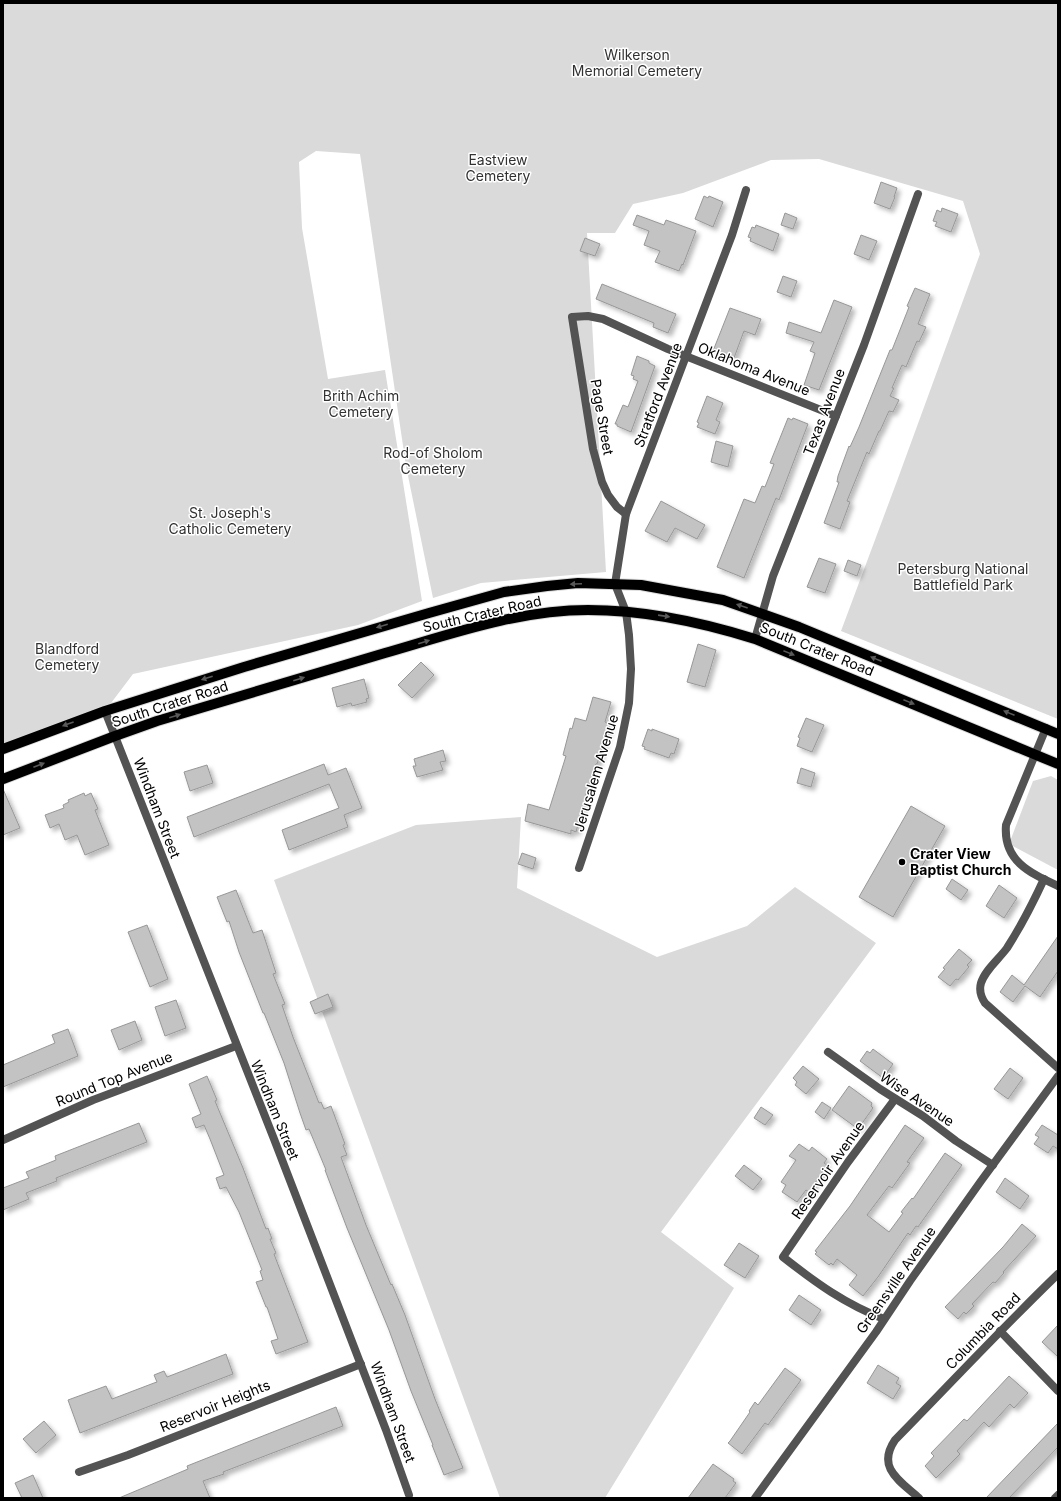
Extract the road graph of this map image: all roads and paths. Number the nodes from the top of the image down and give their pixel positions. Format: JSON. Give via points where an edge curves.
{"nodes":[{"id":1,"x":746,"y":190,"type":"dead end"},
{"id":2,"x":918,"y":194,"type":"dead end"},
{"id":3,"x":572,"y":316,"type":"joint"},
{"id":4,"x":686,"y":356,"type":"junction"},
{"id":5,"x":836,"y":416,"type":"junction"},
{"id":6,"x":626,"y":514,"type":"junction"},
{"id":7,"x":615,"y":584,"type":"junction"},
{"id":8,"x":626,"y":612,"type":"junction"},
{"id":9,"x":762,"y":613,"type":"junction"},
{"id":10,"x":755,"y":639,"type":"junction"},
{"id":11,"x":105,"y":711,"type":"junction"},
{"id":12,"x":1046,"y":728,"type":"junction"},
{"id":13,"x":1058,"y":734,"type":"edge"},
{"id":14,"x":115,"y":736,"type":"junction"},
{"id":15,"x":3,"y":748,"type":"edge"},
{"id":16,"x":1035,"y":754,"type":"junction"},
{"id":17,"x":1058,"y":764,"type":"edge"},
{"id":18,"x":4,"y":777,"type":"edge"},
{"id":19,"x":579,"y":868,"type":"dead end"},
{"id":20,"x":1044,"y":879,"type":"junction"},
{"id":21,"x":1058,"y":886,"type":"edge"},
{"id":22,"x":236,"y":1046,"type":"junction"},
{"id":23,"x":828,"y":1052,"type":"dead end"},
{"id":24,"x":1058,"y":1068,"type":"edge"},
{"id":25,"x":1058,"y":1076,"type":"edge"},
{"id":26,"x":895,"y":1099,"type":"junction"},
{"id":27,"x":3,"y":1140,"type":"edge"},
{"id":28,"x":993,"y":1165,"type":"junction"},
{"id":29,"x":1058,"y":1274,"type":"edge"},
{"id":30,"x":884,"y":1319,"type":"junction"},
{"id":31,"x":1000,"y":1331,"type":"junction"},
{"id":32,"x":361,"y":1364,"type":"junction"},
{"id":33,"x":1058,"y":1392,"type":"edge"},
{"id":34,"x":79,"y":1472,"type":"dead end"},
{"id":35,"x":409,"y":1495,"type":"dead end"},
{"id":36,"x":1058,"y":1495,"type":"edge"},
{"id":37,"x":755,"y":1498,"type":"edge"},
{"id":38,"x":919,"y":1498,"type":"edge"},
{"id":39,"x":1055,"y":1498,"type":"edge"}],
"edges":[{"from":1,"to":4,"type":"street","name":"Stratford Avenue","via":[[732,235]]},
{"from":2,"to":5,"type":"street","name":"Texas Avenue"},
{"from":3,"to":4,"type":"street","name":"Oklahoma Avenue","via":[[603,319]]},
{"from":3,"to":6,"type":"street","name":"Page Street","via":[[593,449],[602,482],[617,507]]},
{"from":4,"to":5,"type":"street","name":"Oklahoma Avenue"},
{"from":4,"to":6,"type":"street","name":"Stratford Avenue"},
{"from":5,"to":9,"type":"street","name":"Texas Avenue","via":[[773,576]]},
{"from":6,"to":7,"type":"street","name":"Stratford Avenue"},
{"from":7,"to":8,"type":"street"},
{"from":9,"to":7,"type":"main road","name":"South Crater Road","one_way":true,"via":[[723,600],[641,585]]},
{"from":7,"to":11,"type":"main road","name":"South Crater Road","one_way":true,"via":[[578,583],[504,592],[244,667]]},
{"from":8,"to":10,"type":"main road","name":"South Crater Road","one_way":true,"via":[[682,619]]},
{"from":14,"to":8,"type":"main road","name":"South Crater Road","one_way":true,"via":[[157,721],[507,619],[551,612]]},
{"from":8,"to":19,"type":"street","name":"Jerusalem Avenue","via":[[631,669],[629,703],[620,747]]},
{"from":9,"to":10,"type":"street","name":"Texas Avenue"},
{"from":12,"to":9,"type":"main road","name":"South Crater Road","one_way":true},
{"from":10,"to":16,"type":"main road","name":"South Crater Road","one_way":true},
{"from":11,"to":14,"type":"street","name":"Windham Street"},
{"from":11,"to":15,"type":"main road","name":"South Crater Road","one_way":true},
{"from":12,"to":13,"type":"main road","name":"South Crater Road"},
{"from":12,"to":16,"type":"street"},
{"from":18,"to":14,"type":"main road","name":"South Crater Road","one_way":true},
{"from":14,"to":22,"type":"street","name":"Windham Street"},
{"from":16,"to":17,"type":"main road","name":"South Crater Road"},
{"from":16,"to":20,"type":"street","via":[[1006,825],[1005,834],[1010,851],[1018,862]]},
{"from":20,"to":21,"type":"street"},
{"from":20,"to":24,"type":"street","via":[[1025,918],[980,987],[985,1003]]},
{"from":22,"to":27,"type":"street","name":"Round Top Avenue","via":[[93,1100]]},
{"from":22,"to":32,"type":"street","name":"Windham Street"},
{"from":23,"to":26,"type":"street","name":"Wise Avenue"},
{"from":25,"to":28,"type":"street","name":"Greensville Avenue"},
{"from":26,"to":28,"type":"street","name":"Wise Avenue"},
{"from":26,"to":30,"type":"street","name":"Reservoir Avenue","via":[[782,1257],[835,1295],[862,1311]]},
{"from":28,"to":30,"type":"street","name":"Greensville Avenue"},
{"from":29,"to":31,"type":"street","name":"Columbia Road"},
{"from":30,"to":37,"type":"street","name":"Greensville Avenue"},
{"from":31,"to":33,"type":"street"},
{"from":31,"to":38,"type":"street","name":"Columbia Road","via":[[889,1448],[887,1458],[893,1474]]},
{"from":32,"to":34,"type":"street","name":"Reservoir Heights"},
{"from":32,"to":35,"type":"street","name":"Windham Street"},
{"from":36,"to":39,"type":"street"}]}
